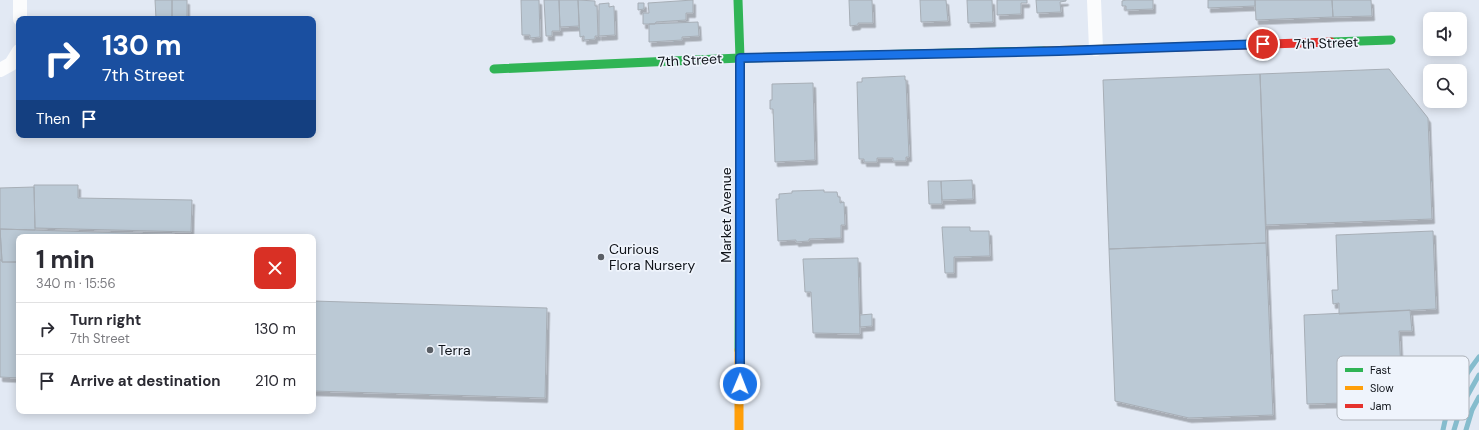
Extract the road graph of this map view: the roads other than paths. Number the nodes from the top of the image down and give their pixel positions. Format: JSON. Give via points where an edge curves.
{"nodes":[{"id":1,"x":20,"y":0,"type":"edge"},
{"id":2,"x":738,"y":0,"type":"edge"},
{"id":3,"x":1094,"y":0,"type":"edge"},
{"id":4,"x":20,"y":16,"type":"edge"},
{"id":5,"x":1391,"y":40,"type":"dead end"},
{"id":6,"x":1096,"y":49,"type":"junction"},
{"id":7,"x":16,"y":54,"type":"edge"},
{"id":8,"x":740,"y":58,"type":"junction"},
{"id":9,"x":5,"y":67,"type":"edge"},
{"id":10,"x":494,"y":69,"type":"dead end"},
{"id":11,"x":739,"y":430,"type":"edge"}],
"edges":[{"from":1,"to":4,"type":"street"},
{"from":2,"to":8,"type":"street","name":"Market Avenue"},
{"from":3,"to":6,"type":"street"},
{"from":5,"to":6,"type":"street","name":"7th Street"},
{"from":6,"to":8,"type":"street","name":"7th Street"},
{"from":7,"to":9,"type":"street"},
{"from":8,"to":10,"type":"street","name":"7th Street"},
{"from":8,"to":11,"type":"street","name":"Market Avenue"}]}
